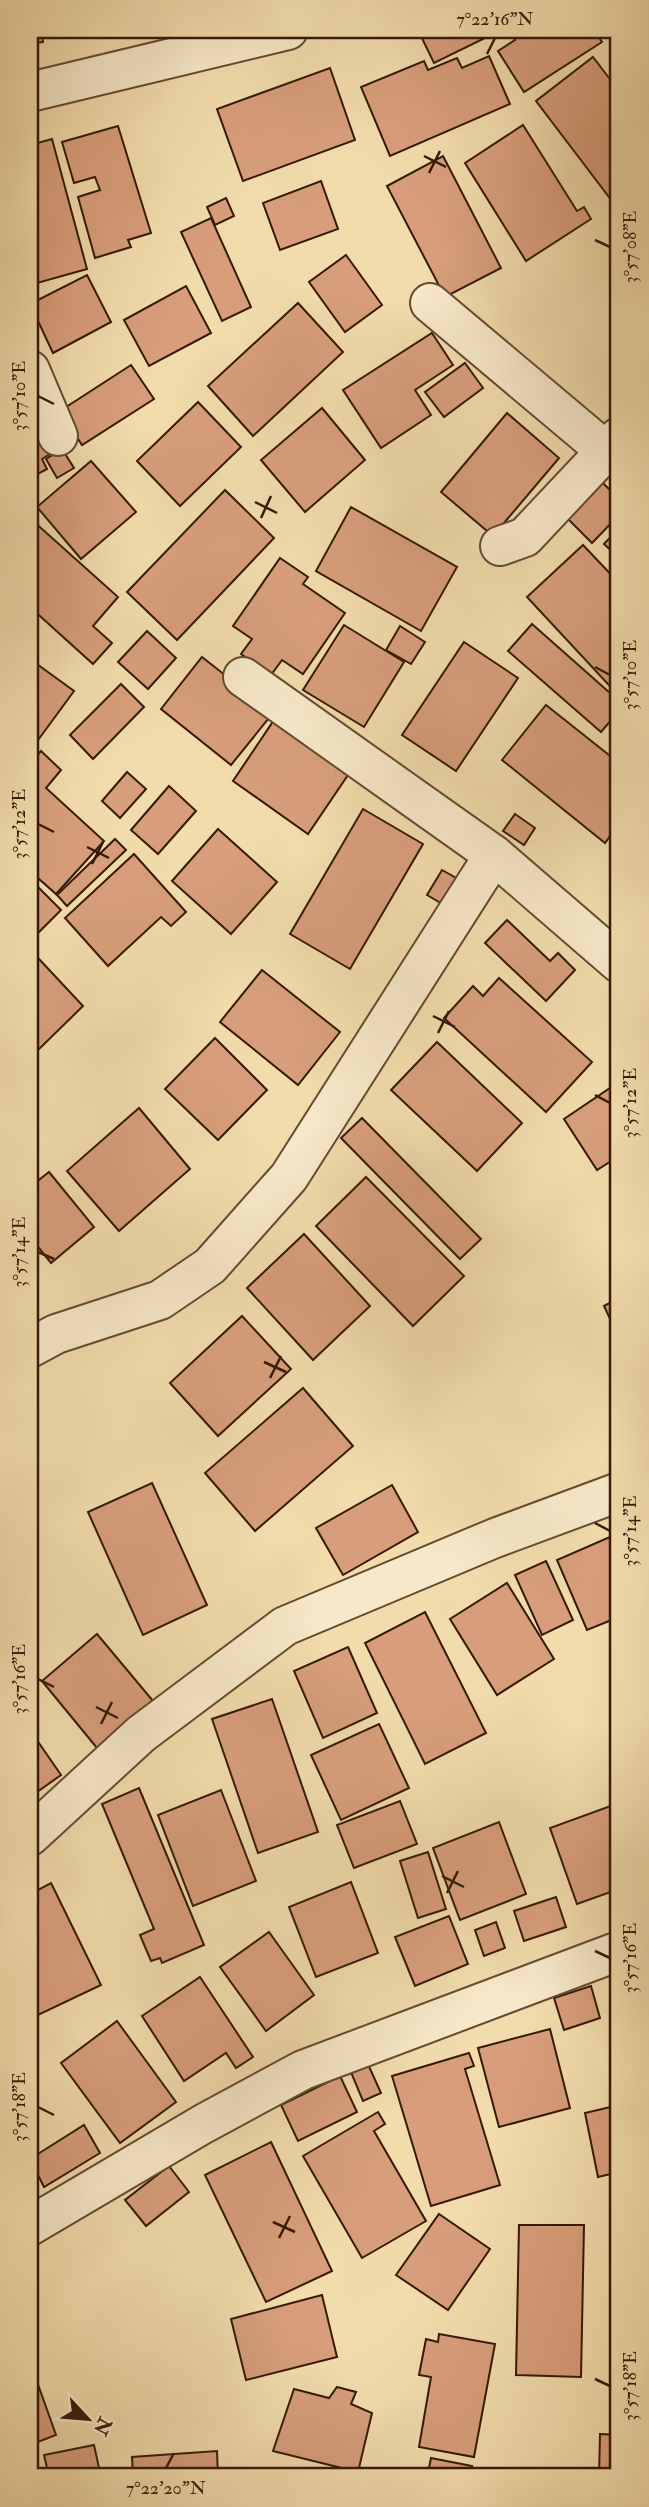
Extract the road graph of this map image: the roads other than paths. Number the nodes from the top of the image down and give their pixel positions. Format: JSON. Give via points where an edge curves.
{"nodes":[{"id":1,"x":288,"y":30,"type":"edge"},
{"id":2,"x":30,"y":92,"type":"edge"},
{"id":3,"x":430,"y":303,"type":"dead end"},
{"id":4,"x":30,"y":370,"type":"edge"},
{"id":5,"x":58,"y":436,"type":"dead end"},
{"id":6,"x":612,"y":444,"type":"edge"},
{"id":7,"x":500,"y":546,"type":"dead end"},
{"id":8,"x":243,"y":677,"type":"dead end"},
{"id":9,"x":494,"y":855,"type":"junction"},
{"id":10,"x":619,"y":963,"type":"edge"},
{"id":11,"x":30,"y":1348,"type":"edge"},
{"id":12,"x":619,"y":1492,"type":"edge"},
{"id":13,"x":30,"y":1836,"type":"edge"},
{"id":14,"x":619,"y":1951,"type":"edge"},
{"id":15,"x":30,"y":2226,"type":"edge"}],
"edges":[{"from":1,"to":2,"type":"street"},
{"from":3,"to":6,"type":"street"},
{"from":4,"to":5,"type":"street"},
{"from":6,"to":7,"type":"street","via":[[525,537]]},
{"from":8,"to":9,"type":"street"},
{"from":9,"to":10,"type":"street"},
{"from":9,"to":11,"type":"street","via":[[289,1177],[210,1266],[160,1300],[55,1334]]},
{"from":12,"to":13,"type":"street","via":[[285,1626],[141,1734]]},
{"from":14,"to":15,"type":"street","via":[[303,2070]]}]}
